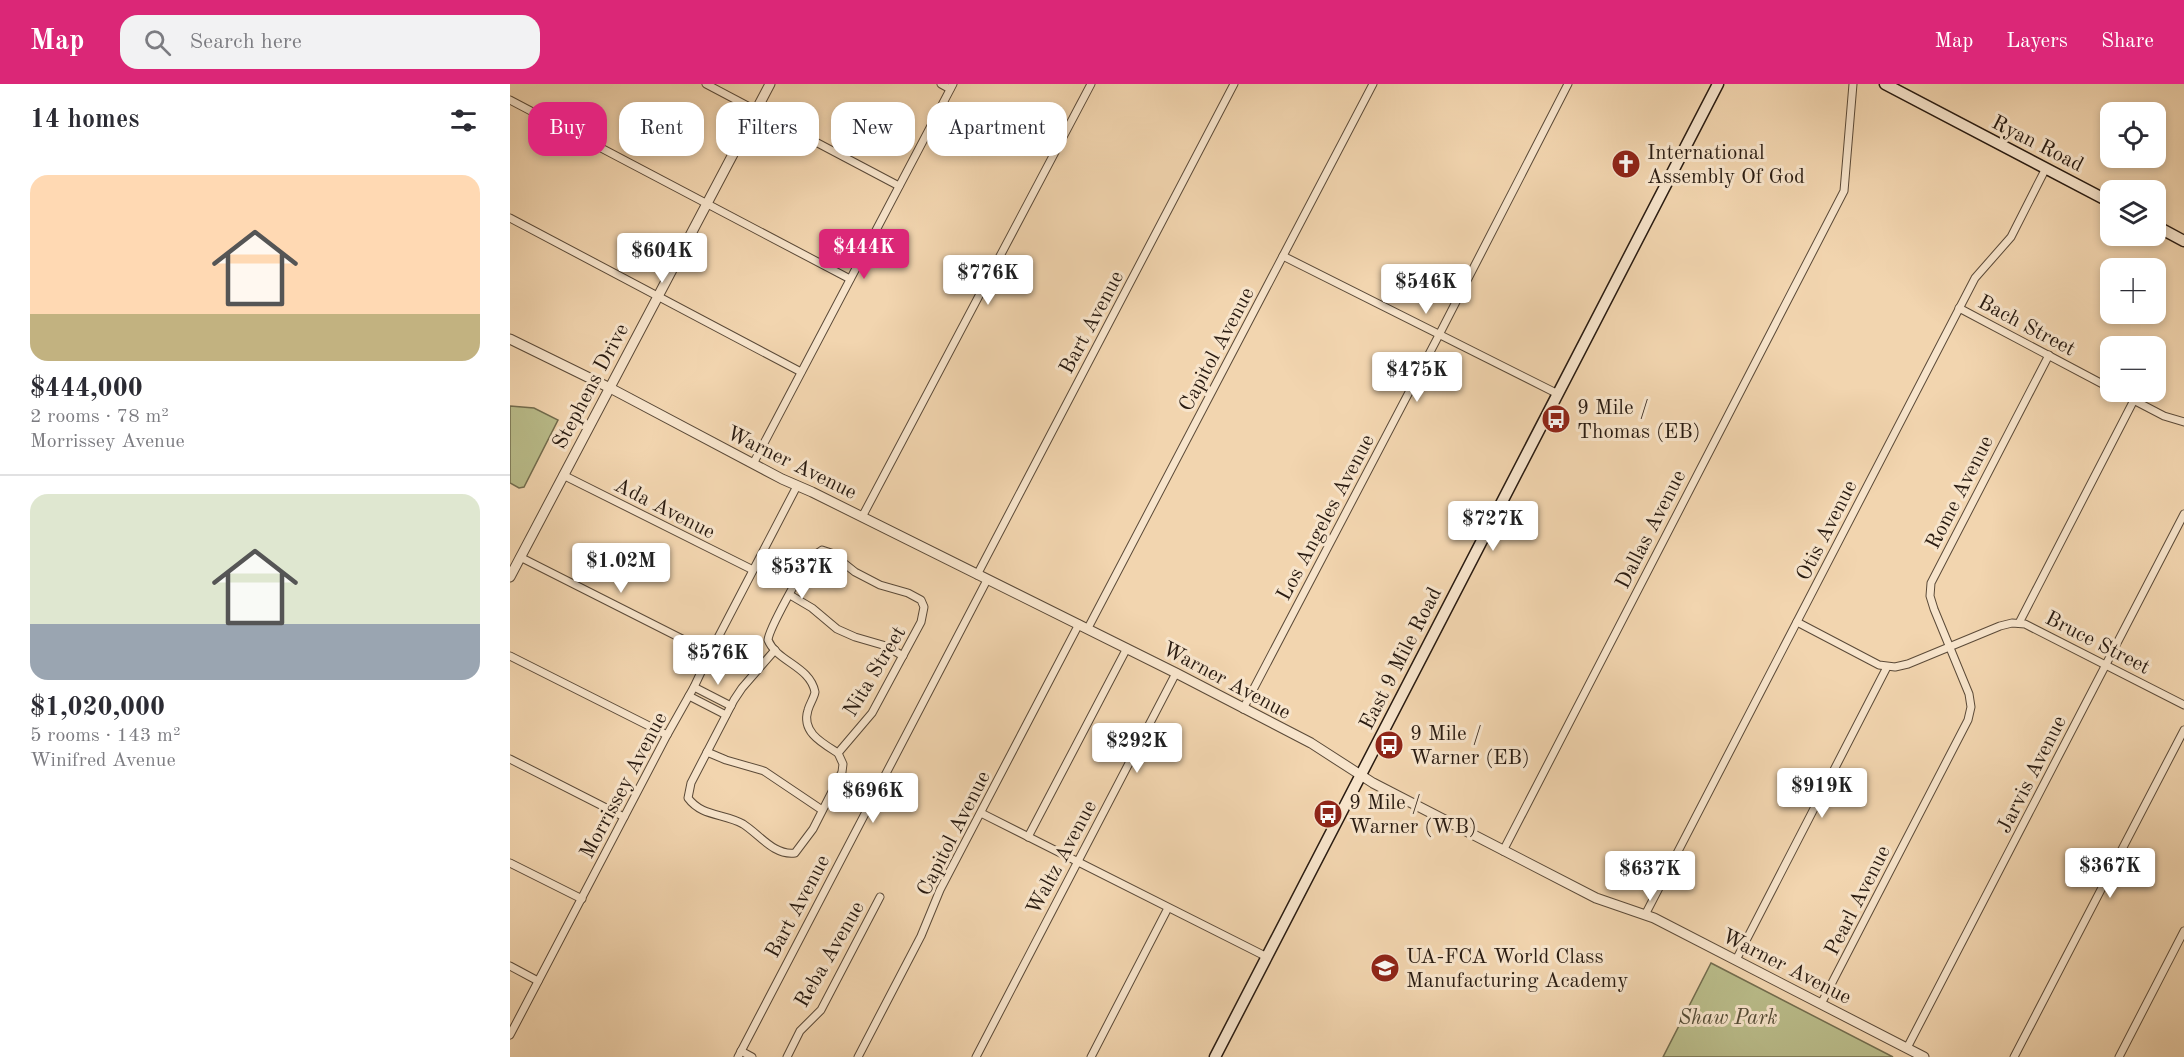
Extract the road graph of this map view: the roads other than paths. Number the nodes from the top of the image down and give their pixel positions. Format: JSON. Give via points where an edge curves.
{"nodes":[{"id":1,"x":706,"y":84,"type":"edge"},
{"id":2,"x":770,"y":84,"type":"edge"},
{"id":3,"x":941,"y":84,"type":"edge"},
{"id":4,"x":1091,"y":84,"type":"edge"},
{"id":5,"x":1234,"y":84,"type":"edge"},
{"id":6,"x":1373,"y":84,"type":"edge"},
{"id":7,"x":1568,"y":84,"type":"edge"},
{"id":8,"x":1718,"y":84,"type":"edge"},
{"id":9,"x":1853,"y":84,"type":"edge"},
{"id":10,"x":1885,"y":84,"type":"edge"},
{"id":11,"x":952,"y":86,"type":"edge"},
{"id":12,"x":510,"y":100,"type":"edge"},
{"id":13,"x":741,"y":102,"type":"edge"},
{"id":14,"x":760,"y":102,"type":"edge"},
{"id":15,"x":819,"y":143,"type":"edge"},
{"id":16,"x":732,"y":156,"type":"edge"},
{"id":17,"x":2046,"y":168,"type":"junction"},
{"id":18,"x":899,"y":186,"type":"junction"},
{"id":19,"x":2100,"y":197,"type":"edge"},
{"id":20,"x":707,"y":203,"type":"junction"},
{"id":21,"x":510,"y":218,"type":"edge"},
{"id":22,"x":2166,"y":231,"type":"edge"},
{"id":23,"x":2184,"y":241,"type":"edge"},
{"id":24,"x":1283,"y":256,"type":"junction"},
{"id":25,"x":850,"y":279,"type":"junction"},
{"id":26,"x":658,"y":296,"type":"junction"},
{"id":27,"x":1959,"y":308,"type":"junction"},
{"id":28,"x":1439,"y":335,"type":"junction"},
{"id":29,"x":510,"y":339,"type":"edge"},
{"id":30,"x":2049,"y":355,"type":"junction"},
{"id":31,"x":801,"y":372,"type":"junction"},
{"id":32,"x":2100,"y":383,"type":"edge"},
{"id":33,"x":609,"y":388,"type":"junction"},
{"id":34,"x":1558,"y":394,"type":"junction"},
{"id":35,"x":2133,"y":402,"type":"edge"},
{"id":36,"x":2138,"y":402,"type":"edge"},
{"id":37,"x":2184,"y":422,"type":"edge"},
{"id":38,"x":753,"y":464,"type":"junction"},
{"id":39,"x":563,"y":475,"type":"junction"},
{"id":40,"x":797,"y":486,"type":"junction"},
{"id":41,"x":2184,"y":514,"type":"edge"},
{"id":42,"x":862,"y":517,"type":"junction"},
{"id":43,"x":520,"y":557,"type":"junction"},
{"id":44,"x":753,"y":570,"type":"junction"},
{"id":45,"x":977,"y":576,"type":"junction"},
{"id":46,"x":510,"y":577,"type":"edge"},
{"id":47,"x":987,"y":580,"type":"junction"},
{"id":48,"x":790,"y":595,"type":"junction"},
{"id":49,"x":1797,"y":622,"type":"junction"},
{"id":50,"x":2019,"y":623,"type":"junction"},
{"id":51,"x":1084,"y":626,"type":"junction"},
{"id":52,"x":1950,"y":647,"type":"junction"},
{"id":53,"x":1127,"y":648,"type":"junction"},
{"id":54,"x":775,"y":650,"type":"junction"},
{"id":55,"x":710,"y":653,"type":"junction"},
{"id":56,"x":510,"y":656,"type":"edge"},
{"id":57,"x":903,"y":656,"type":"junction"},
{"id":58,"x":2106,"y":664,"type":"junction"},
{"id":59,"x":1887,"y":667,"type":"junction"},
{"id":60,"x":1176,"y":673,"type":"junction"},
{"id":61,"x":694,"y":687,"type":"junction"},
{"id":62,"x":689,"y":696,"type":"junction"},
{"id":63,"x":2184,"y":705,"type":"edge"},
{"id":64,"x":731,"y":706,"type":"junction"},
{"id":65,"x":1243,"y":709,"type":"junction"},
{"id":66,"x":726,"y":715,"type":"junction"},
{"id":67,"x":2184,"y":730,"type":"edge"},
{"id":68,"x":667,"y":735,"type":"junction"},
{"id":69,"x":707,"y":752,"type":"junction"},
{"id":70,"x":838,"y":753,"type":"junction"},
{"id":71,"x":510,"y":759,"type":"edge"},
{"id":72,"x":1361,"y":776,"type":"junction"},
{"id":73,"x":822,"y":810,"type":"junction"},
{"id":74,"x":981,"y":813,"type":"junction"},
{"id":75,"x":624,"y":817,"type":"junction"},
{"id":76,"x":1028,"y":837,"type":"junction"},
{"id":77,"x":1503,"y":850,"type":"junction"},
{"id":78,"x":1077,"y":861,"type":"junction"},
{"id":79,"x":510,"y":863,"type":"edge"},
{"id":80,"x":880,"y":897,"type":"dead end"},
{"id":81,"x":582,"y":899,"type":"junction"},
{"id":82,"x":1168,"y":908,"type":"junction"},
{"id":83,"x":1645,"y":915,"type":"junction"},
{"id":84,"x":2184,"y":931,"type":"edge"},
{"id":85,"x":1267,"y":957,"type":"junction"},
{"id":86,"x":1736,"y":960,"type":"junction"},
{"id":87,"x":510,"y":966,"type":"edge"},
{"id":88,"x":538,"y":981,"type":"junction"},
{"id":89,"x":1821,"y":1004,"type":"junction"},
{"id":90,"x":510,"y":1035,"type":"edge"},
{"id":91,"x":1907,"y":1048,"type":"junction"},
{"id":92,"x":739,"y":1054,"type":"edge"},
{"id":93,"x":752,"y":1057,"type":"edge"},
{"id":94,"x":787,"y":1057,"type":"edge"},
{"id":95,"x":858,"y":1057,"type":"edge"},
{"id":96,"x":976,"y":1057,"type":"edge"},
{"id":97,"x":1091,"y":1057,"type":"edge"},
{"id":98,"x":1215,"y":1057,"type":"edge"},
{"id":99,"x":1924,"y":1057,"type":"edge"},
{"id":100,"x":2014,"y":1057,"type":"edge"},
{"id":101,"x":2119,"y":1057,"type":"edge"}],
"edges":[{"from":1,"to":13,"type":"street"},
{"from":2,"to":14,"type":"street","name":"Stephens Drive"},
{"from":3,"to":11,"type":"street"},
{"from":4,"to":42,"type":"street"},
{"from":5,"to":45,"type":"street","name":"Bart Avenue"},
{"from":6,"to":24,"type":"street","name":"Capitol Avenue"},
{"from":7,"to":28,"type":"street","name":"Los Angeles Avenue"},
{"from":8,"to":34,"type":"main road","name":"East 9 Mile Road"},
{"from":9,"to":77,"type":"street","name":"Dallas Avenue","via":[[1844,191]]},
{"from":10,"to":17,"type":"main road","name":"Ryan Road"},
{"from":11,"to":18,"type":"street"},
{"from":12,"to":20,"type":"street"},
{"from":15,"to":18,"type":"street"},
{"from":16,"to":20,"type":"street","name":"Stephens Drive"},
{"from":17,"to":19,"type":"main road","name":"Ryan Road"},
{"from":17,"to":27,"type":"street","name":"Otis Avenue","via":[[2011,237],[1980,271]]},
{"from":18,"to":25,"type":"street"},
{"from":20,"to":25,"type":"street"},
{"from":20,"to":26,"type":"street","name":"Stephens Drive"},
{"from":21,"to":26,"type":"street"},
{"from":22,"to":23,"type":"main road"},
{"from":24,"to":28,"type":"street"},
{"from":24,"to":51,"type":"street","name":"Capitol Avenue"},
{"from":25,"to":31,"type":"street"},
{"from":26,"to":31,"type":"street"},
{"from":26,"to":33,"type":"street","name":"Stephens Drive"},
{"from":27,"to":30,"type":"street","name":"Bach Street"},
{"from":27,"to":49,"type":"street","name":"Otis Avenue"},
{"from":28,"to":34,"type":"street"},
{"from":28,"to":65,"type":"street","name":"Los Angeles Avenue"},
{"from":29,"to":33,"type":"street","name":"Warner Avenue"},
{"from":30,"to":32,"type":"street","name":"Bach Street"},
{"from":30,"to":52,"type":"street","name":"Rome Avenue","via":[[1931,583],[1932,602]]},
{"from":31,"to":38,"type":"street"},
{"from":33,"to":38,"type":"street","name":"Warner Avenue"},
{"from":33,"to":39,"type":"street","name":"Stephens Drive"},
{"from":34,"to":72,"type":"main road","name":"East 9 Mile Road"},
{"from":35,"to":50,"type":"street"},
{"from":36,"to":37,"type":"street"},
{"from":38,"to":40,"type":"street","name":"Warner Avenue"},
{"from":39,"to":43,"type":"street","name":"Stephens Drive"},
{"from":39,"to":44,"type":"street","name":"Ada Avenue"},
{"from":40,"to":42,"type":"street","name":"Warner Avenue"},
{"from":40,"to":44,"type":"street","name":"Morrissey Avenue"},
{"from":41,"to":58,"type":"street","name":"Jarvis Avenue"},
{"from":42,"to":45,"type":"street","name":"Warner Avenue"},
{"from":43,"to":46,"type":"street","name":"Stephens Drive"},
{"from":43,"to":55,"type":"street"},
{"from":44,"to":55,"type":"street","name":"Morrissey Avenue"},
{"from":45,"to":47,"type":"street","name":"Warner Avenue"},
{"from":47,"to":51,"type":"street","name":"Warner Avenue"},
{"from":47,"to":92,"type":"street","name":"Bart Avenue"},
{"from":48,"to":54,"type":"street","via":[[769,634],[768,640]]},
{"from":48,"to":57,"type":"street","via":[[837,629]]},
{"from":48,"to":57,"type":"street","name":"Nita Street","via":[[809,560],[822,550],[880,585],[921,600],[921,622]]},
{"from":49,"to":59,"type":"street"},
{"from":49,"to":83,"type":"street","name":"Otis Avenue"},
{"from":50,"to":52,"type":"street","name":"Bruce Street","via":[[2000,626]]},
{"from":50,"to":58,"type":"street","name":"Bruce Street"},
{"from":51,"to":53,"type":"street","name":"Warner Avenue"},
{"from":51,"to":74,"type":"street","name":"Capitol Avenue"},
{"from":52,"to":59,"type":"street","name":"Bruce Street","via":[[1902,666]]},
{"from":52,"to":89,"type":"street","name":"Pearl Avenue","via":[[1969,694],[1968,720]]},
{"from":53,"to":60,"type":"street","name":"Warner Avenue"},
{"from":53,"to":76,"type":"street"},
{"from":54,"to":64,"type":"street","via":[[741,688]]},
{"from":54,"to":70,"type":"street","via":[[809,677],[815,692],[807,715],[809,732]]},
{"from":55,"to":61,"type":"street","name":"Morrissey Avenue"},
{"from":56,"to":68,"type":"street"},
{"from":57,"to":70,"type":"street","name":"Nita Street","via":[[872,713]]},
{"from":58,"to":63,"type":"street","name":"Bruce Street"},
{"from":58,"to":91,"type":"street","name":"Jarvis Avenue"},
{"from":59,"to":86,"type":"street"},
{"from":60,"to":65,"type":"street","name":"Warner Avenue"},
{"from":60,"to":78,"type":"street","name":"Waltz Avenue"},
{"from":61,"to":62,"type":"street","name":"Morrissey Avenue"},
{"from":61,"to":64,"type":"street"},
{"from":62,"to":66,"type":"street"},
{"from":62,"to":68,"type":"street","name":"Morrissey Avenue"},
{"from":64,"to":66,"type":"street"},
{"from":65,"to":72,"type":"street","name":"Warner Avenue","via":[[1311,743]]},
{"from":66,"to":69,"type":"street"},
{"from":67,"to":100,"type":"street"},
{"from":68,"to":75,"type":"street","name":"Morrissey Avenue"},
{"from":69,"to":73,"type":"street","via":[[764,771]]},
{"from":69,"to":73,"type":"street","via":[[688,798],[703,811],[732,818],[779,852],[795,853]]},
{"from":70,"to":73,"type":"street","via":[[842,772]]},
{"from":71,"to":75,"type":"street"},
{"from":72,"to":77,"type":"street","name":"Warner Avenue"},
{"from":72,"to":85,"type":"main road","name":"East 9 Mile Road"},
{"from":74,"to":76,"type":"street"},
{"from":74,"to":95,"type":"street","name":"Capitol Avenue"},
{"from":75,"to":81,"type":"street","name":"Morrissey Avenue"},
{"from":76,"to":78,"type":"street"},
{"from":77,"to":83,"type":"street","name":"Warner Avenue","via":[[1596,898]]},
{"from":78,"to":82,"type":"street"},
{"from":78,"to":96,"type":"street","name":"Waltz Avenue"},
{"from":79,"to":81,"type":"street"},
{"from":80,"to":94,"type":"street","name":"Reba Avenue","via":[[821,1010],[800,1031]]},
{"from":81,"to":88,"type":"street","name":"Morrissey Avenue"},
{"from":82,"to":85,"type":"street"},
{"from":82,"to":97,"type":"street"},
{"from":83,"to":86,"type":"street","name":"Warner Avenue"},
{"from":84,"to":101,"type":"street"},
{"from":85,"to":98,"type":"main road","name":"East 9 Mile Road"},
{"from":86,"to":89,"type":"street","name":"Warner Avenue"},
{"from":87,"to":88,"type":"street"},
{"from":88,"to":90,"type":"street","name":"Morrissey Avenue"},
{"from":89,"to":91,"type":"street","name":"Warner Avenue"},
{"from":91,"to":99,"type":"street","name":"Warner Avenue"},
{"from":92,"to":93,"type":"street"}]}
